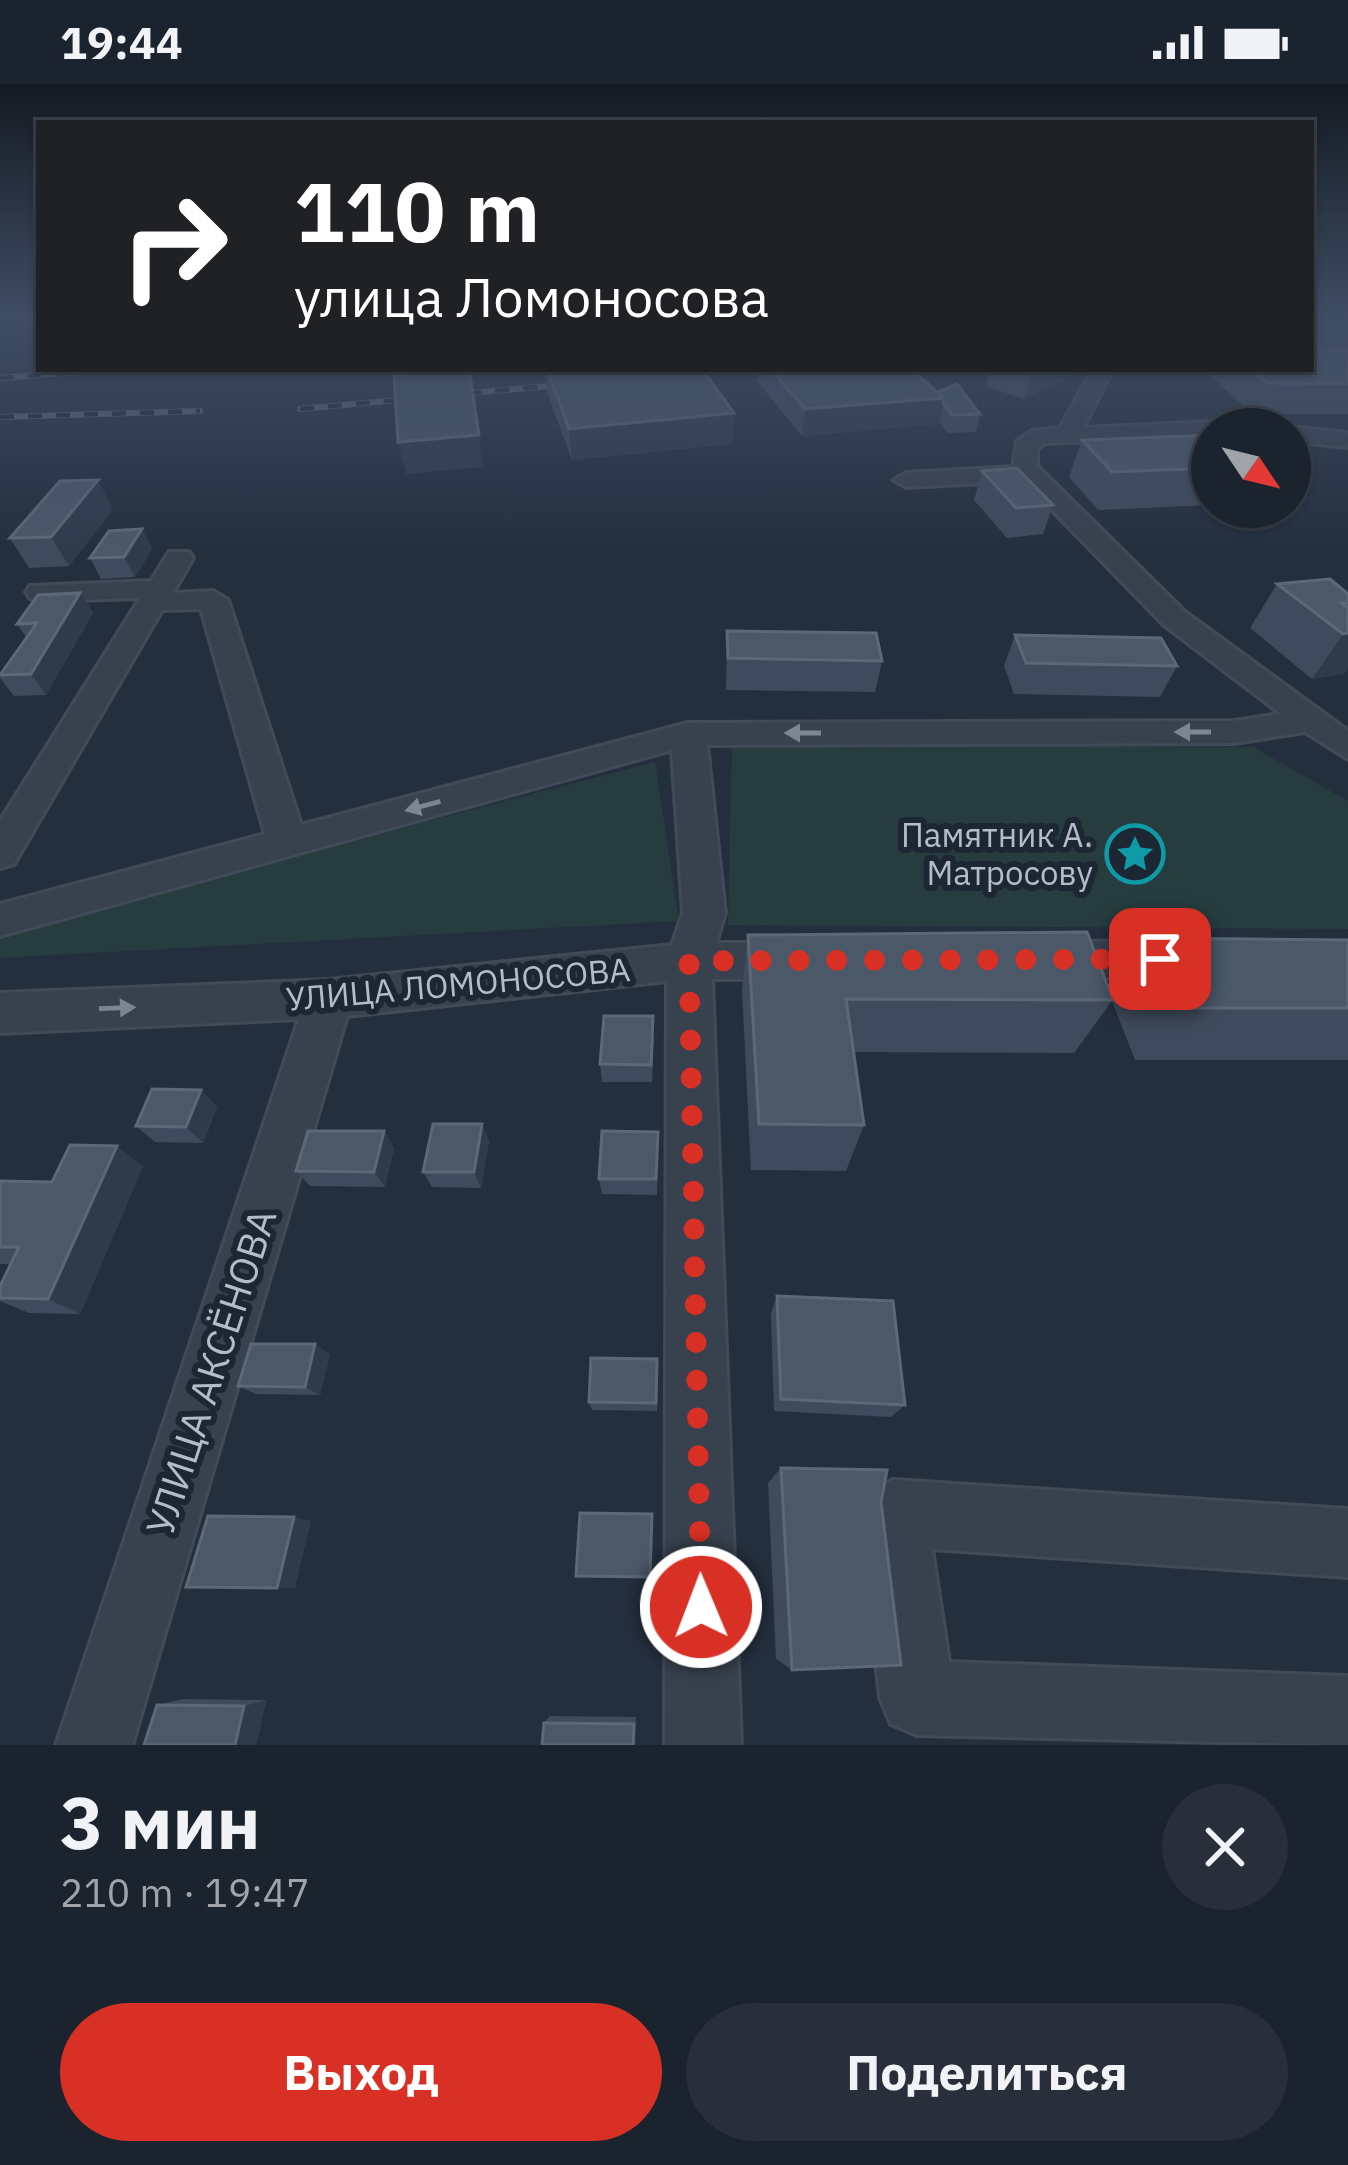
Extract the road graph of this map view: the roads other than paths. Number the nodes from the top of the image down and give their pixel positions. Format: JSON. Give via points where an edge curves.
{"nodes":[{"id":1,"x":1089,"y":396,"type":"edge"},
{"id":2,"x":1191,"y":430,"type":"edge"},
{"id":3,"x":1068,"y":434,"type":"junction"},
{"id":4,"x":1311,"y":435,"type":"edge"},
{"id":5,"x":1348,"y":438,"type":"edge"},
{"id":6,"x":1031,"y":473,"type":"junction"},
{"id":7,"x":906,"y":480,"type":"dead end"},
{"id":8,"x":179,"y":558,"type":"dead end"},
{"id":9,"x":40,"y":592,"type":"edge"},
{"id":10,"x":157,"y":596,"type":"junction"},
{"id":11,"x":1309,"y":721,"type":"junction"},
{"id":12,"x":688,"y":734,"type":"junction"},
{"id":13,"x":1348,"y":748,"type":"edge"},
{"id":14,"x":287,"y":843,"type":"junction"},
{"id":15,"x":0,"y":854,"type":"edge"},
{"id":16,"x":0,"y":920,"type":"edge"},
{"id":17,"x":1230,"y":959,"type":"edge"},
{"id":18,"x":995,"y":960,"type":"edge"},
{"id":19,"x":689,"y":961,"type":"junction"},
{"id":20,"x":854,"y":961,"type":"edge"},
{"id":21,"x":329,"y":999,"type":"junction"},
{"id":22,"x":0,"y":1013,"type":"edge"},
{"id":23,"x":1348,"y":1543,"type":"edge"},
{"id":24,"x":1348,"y":1713,"type":"edge"},
{"id":25,"x":94,"y":1745,"type":"edge"},
{"id":26,"x":703,"y":1745,"type":"edge"}],
"edges":[{"from":1,"to":3,"type":"street"},
{"from":2,"to":3,"type":"street"},
{"from":3,"to":6,"type":"street","via":[[1025,446]]},
{"from":4,"to":5,"type":"street"},
{"from":6,"to":7,"type":"street"},
{"from":6,"to":11,"type":"street","via":[[1174,618]]},
{"from":8,"to":10,"type":"street"},
{"from":9,"to":10,"type":"street"},
{"from":10,"to":14,"type":"street","via":[[213,600]]},
{"from":10,"to":15,"type":"street"},
{"from":11,"to":12,"type":"street","one_way":true,"via":[[1234,732]]},
{"from":11,"to":13,"type":"street"},
{"from":12,"to":14,"type":"street","one_way":true},
{"from":12,"to":19,"type":"street","via":[[704,913]]},
{"from":14,"to":16,"type":"street"},
{"from":17,"to":18,"type":"street"},
{"from":19,"to":20,"type":"street","name":"УЛИЦА ЛОМОНОСОВА"},
{"from":19,"to":21,"type":"street","name":"УЛИЦА ЛОМОНОСОВА"},
{"from":19,"to":26,"type":"street"},
{"from":22,"to":21,"type":"street","name":"УЛИЦА ЛОМОНОСОВА","one_way":true},
{"from":21,"to":25,"type":"street","name":"УЛИЦА АКСЁНОВА"},
{"from":23,"to":24,"type":"street","via":[[893,1513],[917,1699]]}]}
